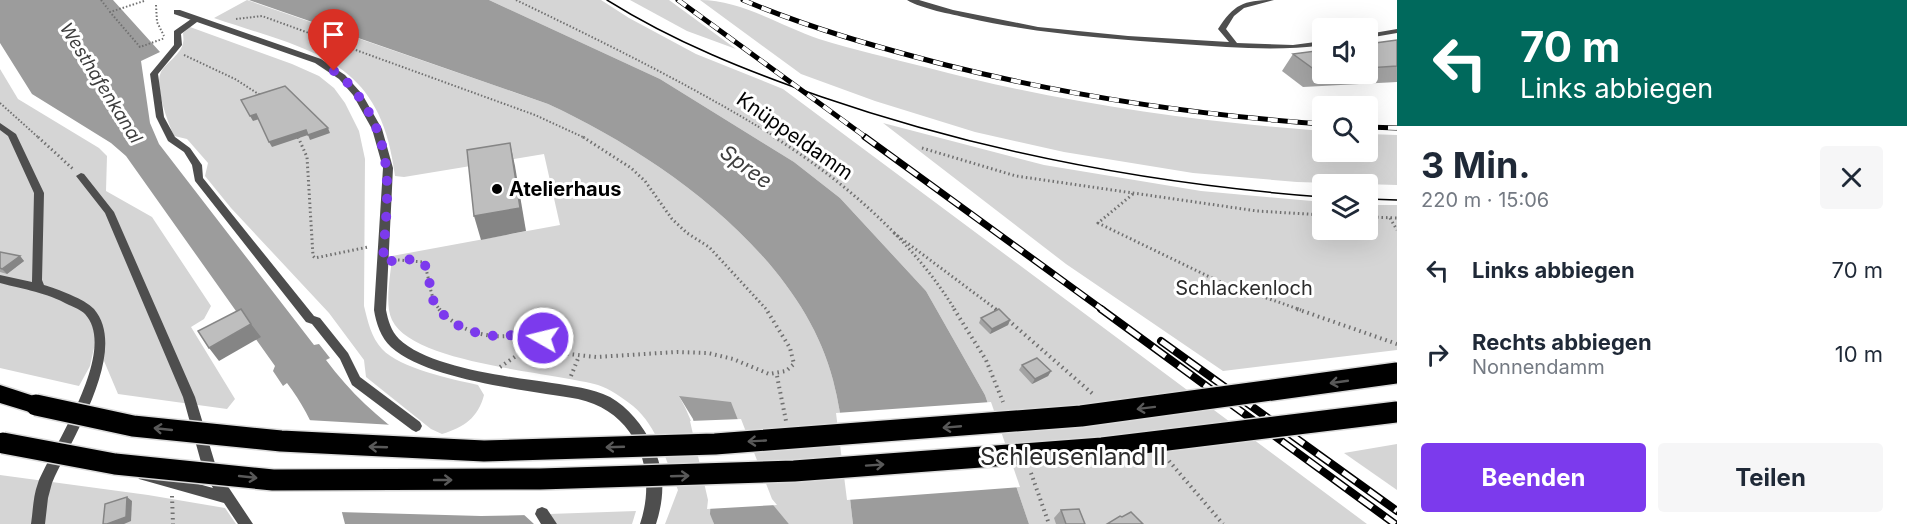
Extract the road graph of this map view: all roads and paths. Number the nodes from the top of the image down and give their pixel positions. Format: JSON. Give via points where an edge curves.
{"nodes":[{"id":1,"x":101,"y":0,"type":"edge"},
{"id":2,"x":516,"y":0,"type":"edge"},
{"id":3,"x":911,"y":0,"type":"edge"},
{"id":4,"x":1270,"y":0,"type":"edge"},
{"id":5,"x":144,"y":1,"type":"edge"},
{"id":6,"x":156,"y":5,"type":"dead end"},
{"id":7,"x":108,"y":9,"type":"dead end"},
{"id":8,"x":177,"y":12,"type":"dead end"},
{"id":9,"x":197,"y":19,"type":"junction"},
{"id":10,"x":211,"y":24,"type":"junction"},
{"id":11,"x":1397,"y":31,"type":"edge"},
{"id":12,"x":1378,"y":34,"type":"edge"},
{"id":13,"x":165,"y":38,"type":"junction"},
{"id":14,"x":1312,"y":44,"type":"edge"},
{"id":15,"x":1235,"y":45,"type":"junction"},
{"id":16,"x":175,"y":48,"type":"junction"},
{"id":17,"x":187,"y":48,"type":"dead end"},
{"id":18,"x":261,"y":96,"type":"edge"},
{"id":19,"x":0,"y":103,"type":"edge"},
{"id":20,"x":0,"y":126,"type":"edge"},
{"id":21,"x":297,"y":135,"type":"edge"},
{"id":22,"x":922,"y":148,"type":"dead end"},
{"id":23,"x":81,"y":176,"type":"joint"},
{"id":24,"x":1133,"y":194,"type":"junction"},
{"id":25,"x":1312,"y":214,"type":"edge"},
{"id":26,"x":1378,"y":217,"type":"edge"},
{"id":27,"x":1390,"y":218,"type":"junction"},
{"id":28,"x":1397,"y":218,"type":"edge"},
{"id":29,"x":890,"y":230,"type":"junction"},
{"id":30,"x":1397,"y":230,"type":"edge"},
{"id":31,"x":383,"y":262,"type":"junction"},
{"id":32,"x":0,"y":279,"type":"edge"},
{"id":33,"x":40,"y":288,"type":"junction"},
{"id":34,"x":1397,"y":344,"type":"edge"},
{"id":35,"x":542,"y":351,"type":"junction"},
{"id":36,"x":579,"y":356,"type":"junction"},
{"id":37,"x":991,"y":373,"type":"dead end"},
{"id":38,"x":1397,"y":373,"type":"edge"},
{"id":39,"x":493,"y":378,"type":"junction"},
{"id":40,"x":566,"y":391,"type":"junction"},
{"id":41,"x":0,"y":394,"type":"edge"},
{"id":42,"x":1100,"y":400,"type":"dead end"},
{"id":43,"x":1397,"y":412,"type":"edge"},
{"id":44,"x":416,"y":426,"type":"dead end"},
{"id":45,"x":2,"y":442,"type":"edge"},
{"id":46,"x":59,"y":453,"type":"junction"},
{"id":47,"x":1168,"y":460,"type":"dead end"},
{"id":48,"x":228,"y":498,"type":"junction"},
{"id":49,"x":1047,"y":518,"type":"dead end"},
{"id":50,"x":38,"y":524,"type":"edge"},
{"id":51,"x":246,"y":524,"type":"edge"},
{"id":52,"x":648,"y":524,"type":"edge"},
{"id":53,"x":1049,"y":524,"type":"edge"},
{"id":54,"x":1223,"y":524,"type":"edge"}],
"edges":[{"from":1,"to":7,"type":"path"},
{"from":2,"to":29,"type":"path","name":"Knüppeldamm","via":[[705,93],[771,134],[862,201]]},
{"from":3,"to":15,"type":"lane","via":[[948,13],[1051,30]]},
{"from":4,"to":15,"type":"lane","via":[[1237,7],[1231,13],[1222,29]]},
{"from":5,"to":13,"type":"path","via":[[110,12],[140,47]]},
{"from":6,"to":13,"type":"path","via":[[157,22]]},
{"from":8,"to":9,"type":"street"},
{"from":9,"to":10,"type":"street"},
{"from":9,"to":16,"type":"lane","via":[[177,33],[179,41]]},
{"from":10,"to":31,"type":"street","via":[[318,61],[342,77],[357,94],[377,129],[386,158]]},
{"from":10,"to":36,"type":"path","via":[[262,16],[478,93],[580,135],[631,168],[672,219],[725,262],[762,303],[790,348],[794,364],[788,372],[777,376],[724,356],[704,353]]},
{"from":11,"to":12,"type":"lane"},
{"from":13,"to":16,"type":"path"},
{"from":14,"to":15,"type":"lane"},
{"from":16,"to":44,"type":"lane","via":[[154,74],[160,117],[171,139],[187,150],[197,165],[198,179],[344,356],[356,381]]},
{"from":17,"to":18,"type":"path","via":[[183,54]]},
{"from":19,"to":23,"type":"path"},
{"from":20,"to":33,"type":"lane","via":[[12,135],[39,193]]},
{"from":21,"to":31,"type":"path","via":[[308,157],[313,256],[368,247],[368,263]]},
{"from":22,"to":24,"type":"path","via":[[1016,176]]},
{"from":23,"to":48,"type":"lane","via":[[109,212],[189,397],[211,473]]},
{"from":24,"to":25,"type":"path"},
{"from":24,"to":34,"type":"path","via":[[1098,223],[1218,281]]},
{"from":26,"to":27,"type":"path"},
{"from":27,"to":28,"type":"path"},
{"from":27,"to":30,"type":"path"},
{"from":29,"to":37,"type":"path","name":"Knüppeldamm","via":[[944,291]]},
{"from":29,"to":42,"type":"path","via":[[971,289]]},
{"from":31,"to":35,"type":"path","via":[[423,262],[430,273],[431,296],[439,311],[452,321],[484,335],[533,332],[543,338]]},
{"from":31,"to":39,"type":"street","via":[[381,316],[395,343],[443,367]]},
{"from":32,"to":33,"type":"lane"},
{"from":33,"to":46,"type":"lane","via":[[89,311],[98,328],[100,353],[94,384]]},
{"from":35,"to":36,"type":"path"},
{"from":35,"to":39,"type":"path","via":[[514,356]]},
{"from":36,"to":40,"type":"path"},
{"from":38,"to":41,"type":"highway","one_way":true,"bridge":true,"via":[[1070,417],[715,444],[484,451],[281,441],[133,426]]},
{"from":39,"to":40,"type":"street"},
{"from":40,"to":52,"type":"street","via":[[611,405],[634,428],[651,454],[655,496]]},
{"from":45,"to":43,"type":"highway","one_way":true,"bridge":true,"via":[[115,464],[273,480],[551,479],[794,471],[1102,448]]},
{"from":46,"to":48,"type":"lane"},
{"from":46,"to":50,"type":"lane","via":[[44,485]]},
{"from":47,"to":54,"type":"path"},
{"from":48,"to":51,"type":"lane"},
{"from":49,"to":53,"type":"path"}]}
